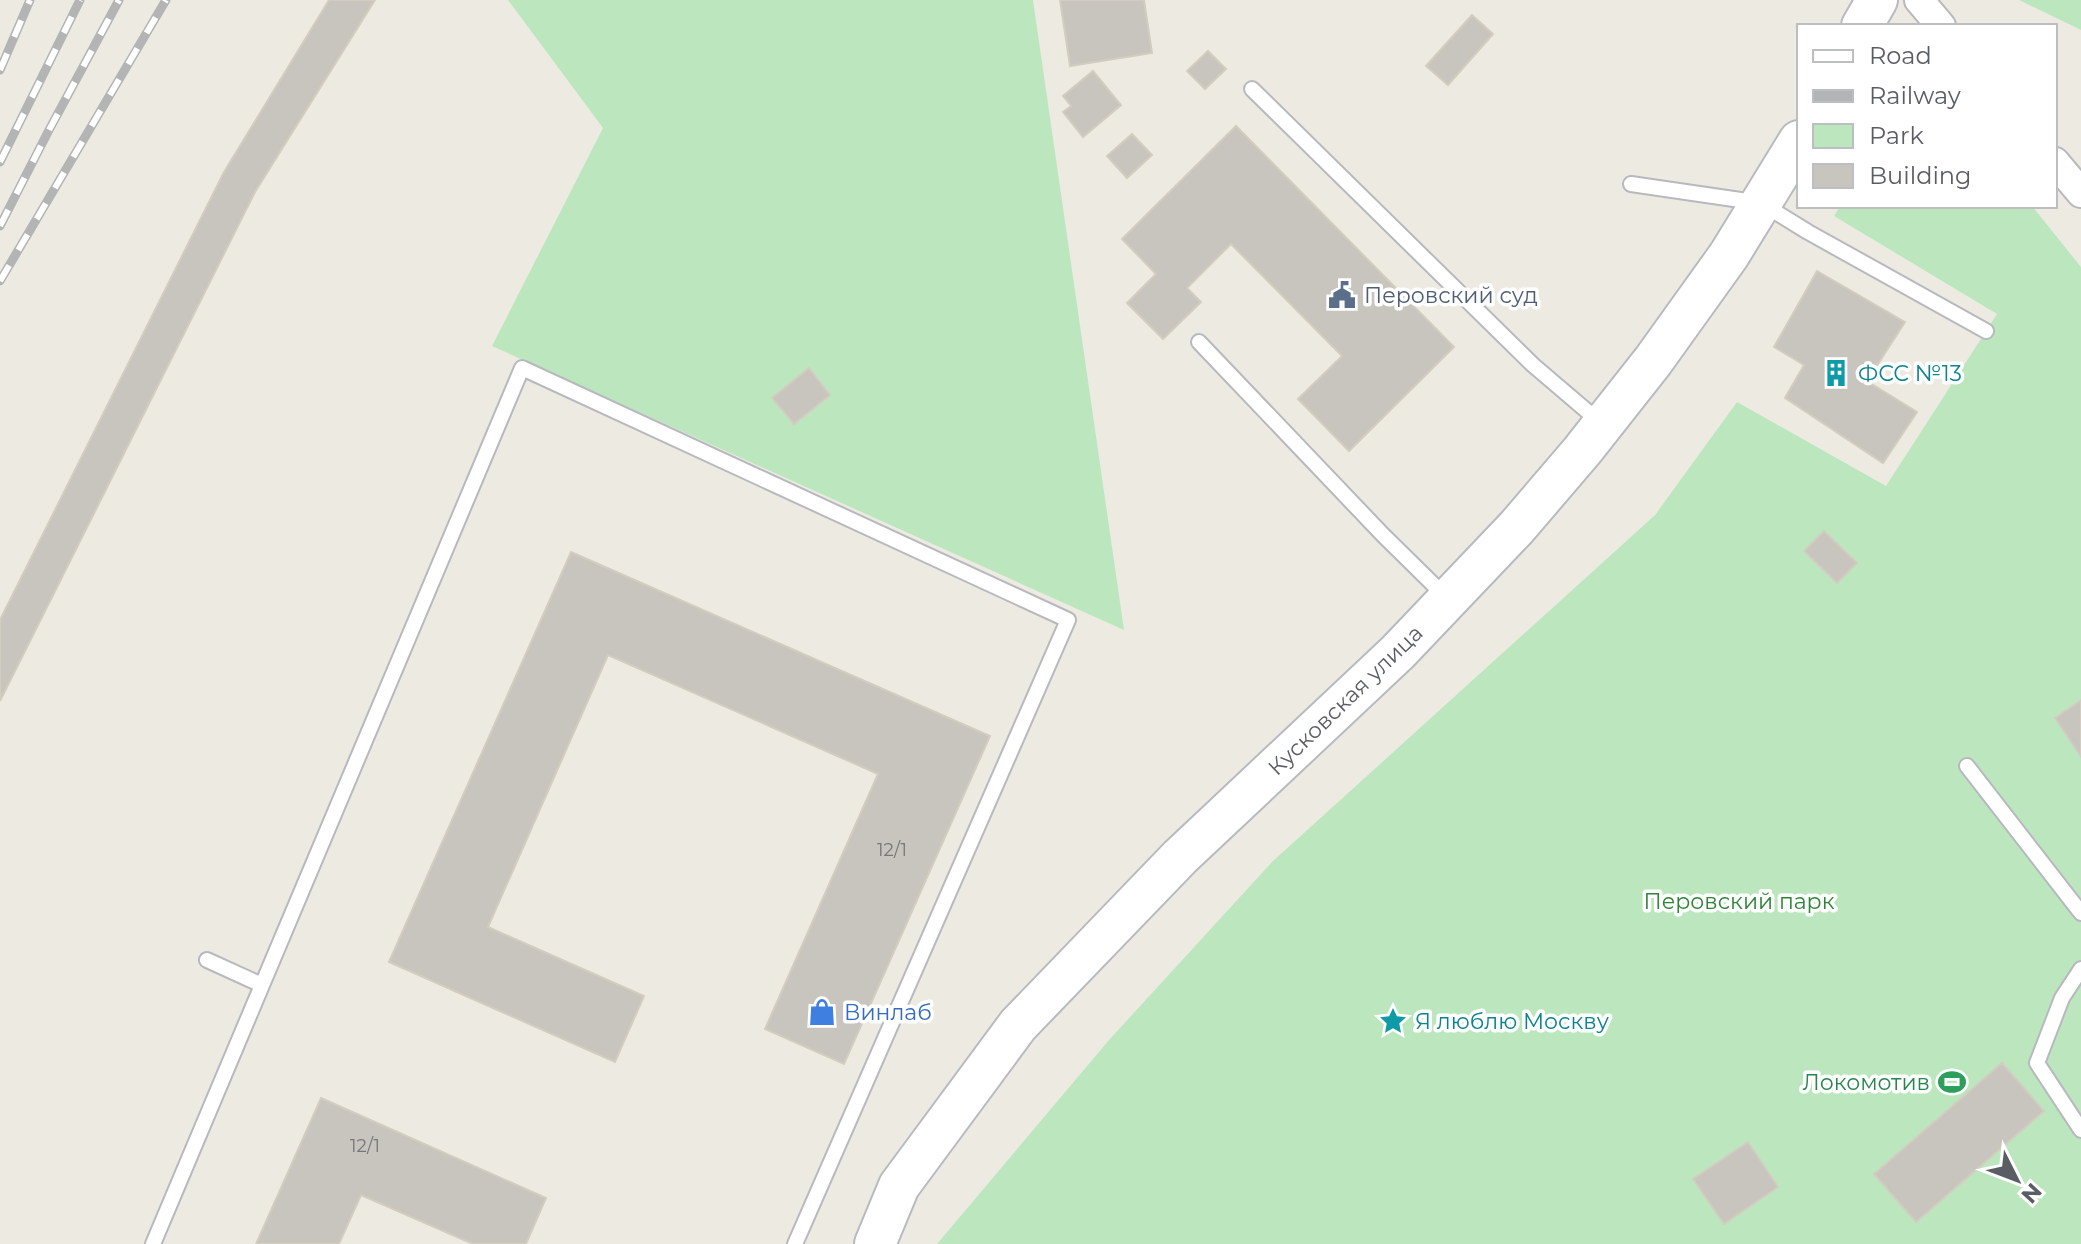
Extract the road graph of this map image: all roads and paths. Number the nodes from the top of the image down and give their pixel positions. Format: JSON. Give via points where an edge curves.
{"nodes":[{"id":1,"x":1877,"y":0,"type":"edge"},
{"id":2,"x":1919,"y":0,"type":"edge"},
{"id":3,"x":1863,"y":24,"type":"edge"},
{"id":4,"x":1939,"y":24,"type":"edge"},
{"id":5,"x":1252,"y":89,"type":"dead end"},
{"id":6,"x":1797,"y":144,"type":"edge"},
{"id":7,"x":2057,"y":164,"type":"edge"},
{"id":8,"x":1631,"y":184,"type":"dead end"},
{"id":9,"x":2081,"y":193,"type":"edge"},
{"id":10,"x":1761,"y":203,"type":"junction"},
{"id":11,"x":1986,"y":331,"type":"dead end"},
{"id":12,"x":1199,"y":342,"type":"dead end"},
{"id":13,"x":1603,"y":424,"type":"junction"},
{"id":14,"x":1448,"y":599,"type":"junction"},
{"id":15,"x":1967,"y":766,"type":"dead end"},
{"id":16,"x":2081,"y":913,"type":"edge"},
{"id":17,"x":207,"y":960,"type":"dead end"},
{"id":18,"x":2081,"y":969,"type":"edge"},
{"id":19,"x":262,"y":985,"type":"junction"},
{"id":20,"x":2081,"y":1130,"type":"edge"},
{"id":21,"x":153,"y":1244,"type":"edge"},
{"id":22,"x":795,"y":1244,"type":"edge"},
{"id":23,"x":875,"y":1244,"type":"edge"}],
"edges":[{"from":1,"to":3,"type":"street"},
{"from":2,"to":4,"type":"street"},
{"from":5,"to":13,"type":"lane","via":[[1533,365]]},
{"from":6,"to":10,"type":"street","name":"Кусковская улица"},
{"from":7,"to":9,"type":"street"},
{"from":8,"to":10,"type":"lane"},
{"from":10,"to":11,"type":"lane"},
{"from":10,"to":13,"type":"street","name":"Кусковская улица","via":[[1729,255]]},
{"from":12,"to":14,"type":"lane"},
{"from":13,"to":14,"type":"street","name":"Кусковская улица"},
{"from":14,"to":23,"type":"street","name":"Кусковская улица","via":[[1180,857],[1018,1025],[899,1186]]},
{"from":15,"to":16,"type":"lane"},
{"from":17,"to":19,"type":"lane"},
{"from":18,"to":20,"type":"lane","via":[[2062,998],[2037,1063]]},
{"from":19,"to":21,"type":"lane"},
{"from":19,"to":22,"type":"lane","via":[[522,368],[1068,620]]}]}
